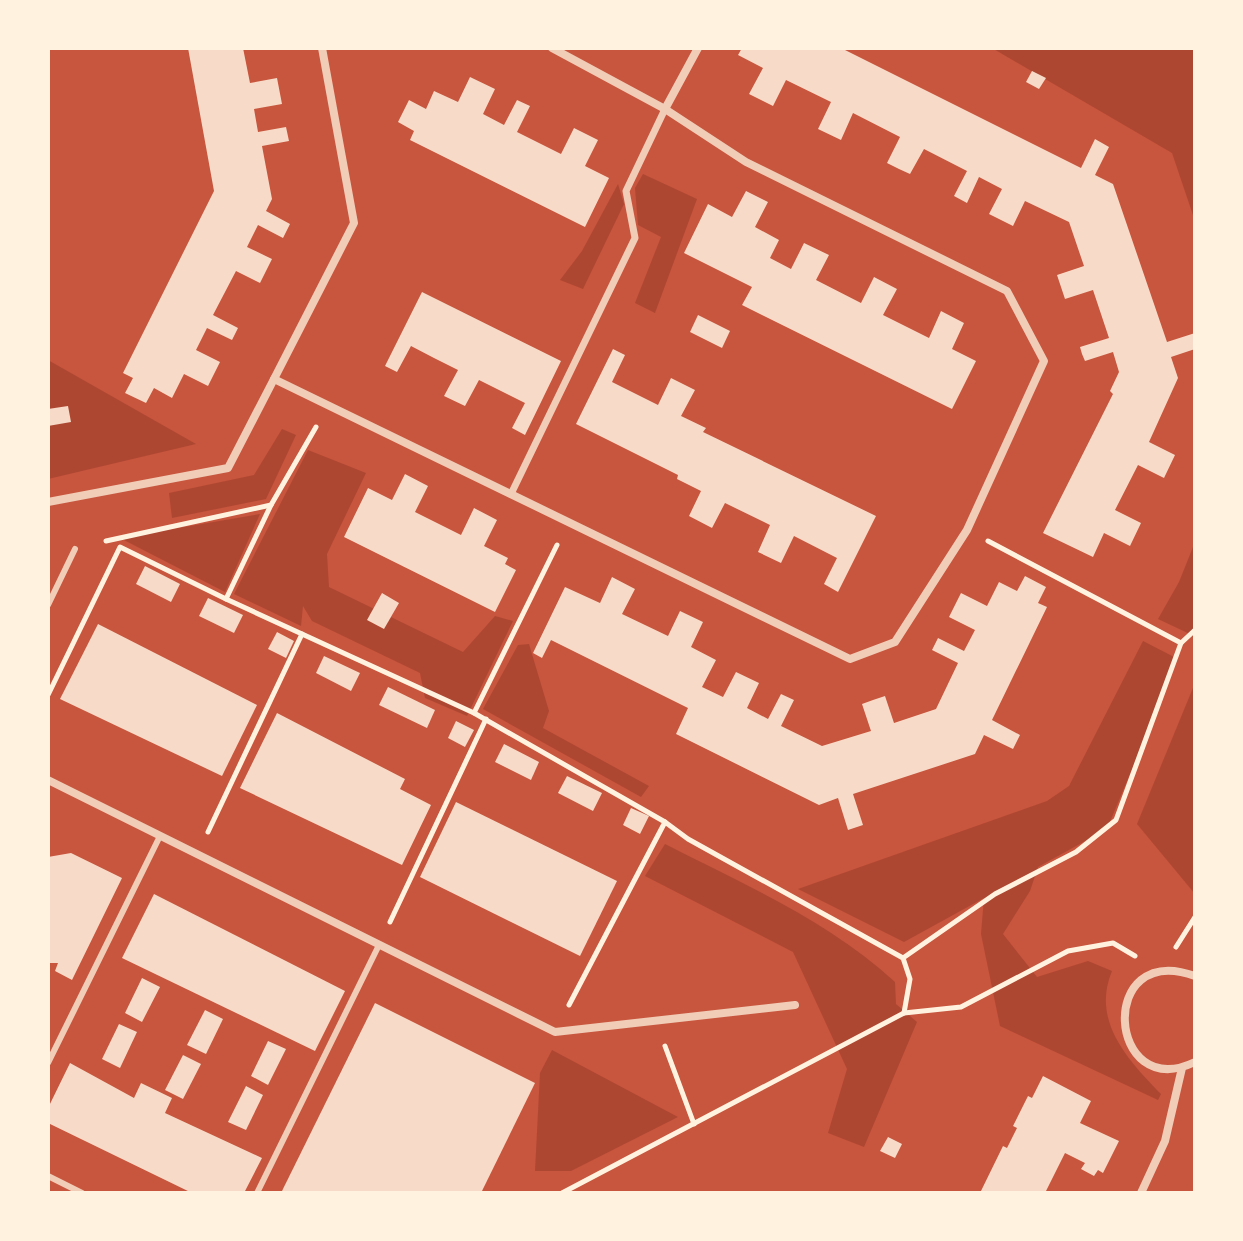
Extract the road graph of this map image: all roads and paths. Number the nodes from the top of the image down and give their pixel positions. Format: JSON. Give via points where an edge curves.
{"nodes":[{"id":1,"x":322,"y":48,"type":"edge"},
{"id":2,"x":552,"y":48,"type":"edge"},
{"id":3,"x":698,"y":48,"type":"edge"},
{"id":4,"x":665,"y":109,"type":"junction"},
{"id":5,"x":274,"y":379,"type":"junction"},
{"id":6,"x":511,"y":494,"type":"junction"},
{"id":7,"x":48,"y":502,"type":"edge"},
{"id":8,"x":271,"y":505,"type":"dead end"},
{"id":9,"x":568,"y":522,"type":"junction"},
{"id":10,"x":967,"y":530,"type":"junction"},
{"id":11,"x":75,"y":549,"type":"dead end"},
{"id":12,"x":226,"y":599,"type":"junction"},
{"id":13,"x":48,"y":605,"type":"edge"},
{"id":14,"x":1195,"y":630,"type":"edge"},
{"id":15,"x":302,"y":634,"type":"junction"},
{"id":16,"x":1181,"y":643,"type":"junction"},
{"id":17,"x":48,"y":695,"type":"edge"},
{"id":18,"x":474,"y":713,"type":"junction"},
{"id":19,"x":486,"y":719,"type":"junction"},
{"id":20,"x":48,"y":780,"type":"edge"},
{"id":21,"x":665,"y":822,"type":"junction"},
{"id":22,"x":160,"y":836,"type":"junction"},
{"id":23,"x":198,"y":855,"type":"junction"},
{"id":24,"x":1195,"y":917,"type":"edge"},
{"id":25,"x":379,"y":945,"type":"junction"},
{"id":26,"x":903,"y":958,"type":"junction"},
{"id":27,"x":1161,"y":971,"type":"junction"},
{"id":28,"x":1195,"y":976,"type":"edge"},
{"id":29,"x":795,"y":1005,"type":"dead end"},
{"id":30,"x":904,"y":1013,"type":"junction"},
{"id":31,"x":656,"y":1021,"type":"junction"},
{"id":32,"x":555,"y":1032,"type":"junction"},
{"id":33,"x":1195,"y":1062,"type":"edge"},
{"id":34,"x":48,"y":1063,"type":"edge"},
{"id":35,"x":1182,"y":1068,"type":"junction"},
{"id":36,"x":694,"y":1124,"type":"junction"},
{"id":37,"x":48,"y":1176,"type":"edge"},
{"id":38,"x":82,"y":1193,"type":"edge"},
{"id":39,"x":257,"y":1193,"type":"edge"},
{"id":40,"x":562,"y":1193,"type":"edge"},
{"id":41,"x":1141,"y":1193,"type":"edge"}],
"edges":[{"from":1,"to":5,"type":"street","via":[[354,223]]},
{"from":2,"to":4,"type":"street"},
{"from":3,"to":4,"type":"street"},
{"from":4,"to":6,"type":"street","via":[[626,191],[635,238]]},
{"from":4,"to":10,"type":"street","via":[[746,162],[1007,291],[1044,361]]},
{"from":5,"to":6,"type":"street"},
{"from":5,"to":7,"type":"street","via":[[228,468]]},
{"from":6,"to":9,"type":"street"},
{"from":8,"to":12,"type":"path"},
{"from":9,"to":10,"type":"street","via":[[850,659],[895,642]]},
{"from":9,"to":18,"type":"path"},
{"from":10,"to":16,"type":"path"},
{"from":11,"to":13,"type":"lane"},
{"from":12,"to":15,"type":"path"},
{"from":12,"to":17,"type":"path","via":[[120,547]]},
{"from":14,"to":16,"type":"path"},
{"from":15,"to":18,"type":"path"},
{"from":15,"to":23,"type":"path"},
{"from":16,"to":26,"type":"path","via":[[1116,820],[1076,852],[995,894]]},
{"from":18,"to":19,"type":"path"},
{"from":19,"to":21,"type":"path"},
{"from":19,"to":25,"type":"path"},
{"from":20,"to":22,"type":"street"},
{"from":21,"to":26,"type":"path"},
{"from":21,"to":32,"type":"path"},
{"from":22,"to":23,"type":"street"},
{"from":22,"to":34,"type":"lane"},
{"from":23,"to":25,"type":"street"},
{"from":24,"to":27,"type":"path"},
{"from":25,"to":32,"type":"street"},
{"from":25,"to":39,"type":"lane"},
{"from":26,"to":30,"type":"path","via":[[910,979]]},
{"from":27,"to":28,"type":"street"},
{"from":27,"to":30,"type":"path","via":[[1113,943],[1068,951],[961,1007]]},
{"from":27,"to":35,"type":"street","via":[[1138,983],[1124,1005],[1123,1031],[1135,1053],[1157,1067]]},
{"from":29,"to":31,"type":"street"},
{"from":30,"to":36,"type":"path"},
{"from":31,"to":32,"type":"street"},
{"from":31,"to":36,"type":"path"},
{"from":33,"to":35,"type":"street"},
{"from":35,"to":41,"type":"street","via":[[1165,1141]]},
{"from":36,"to":40,"type":"path"},
{"from":37,"to":38,"type":"lane"}]}
